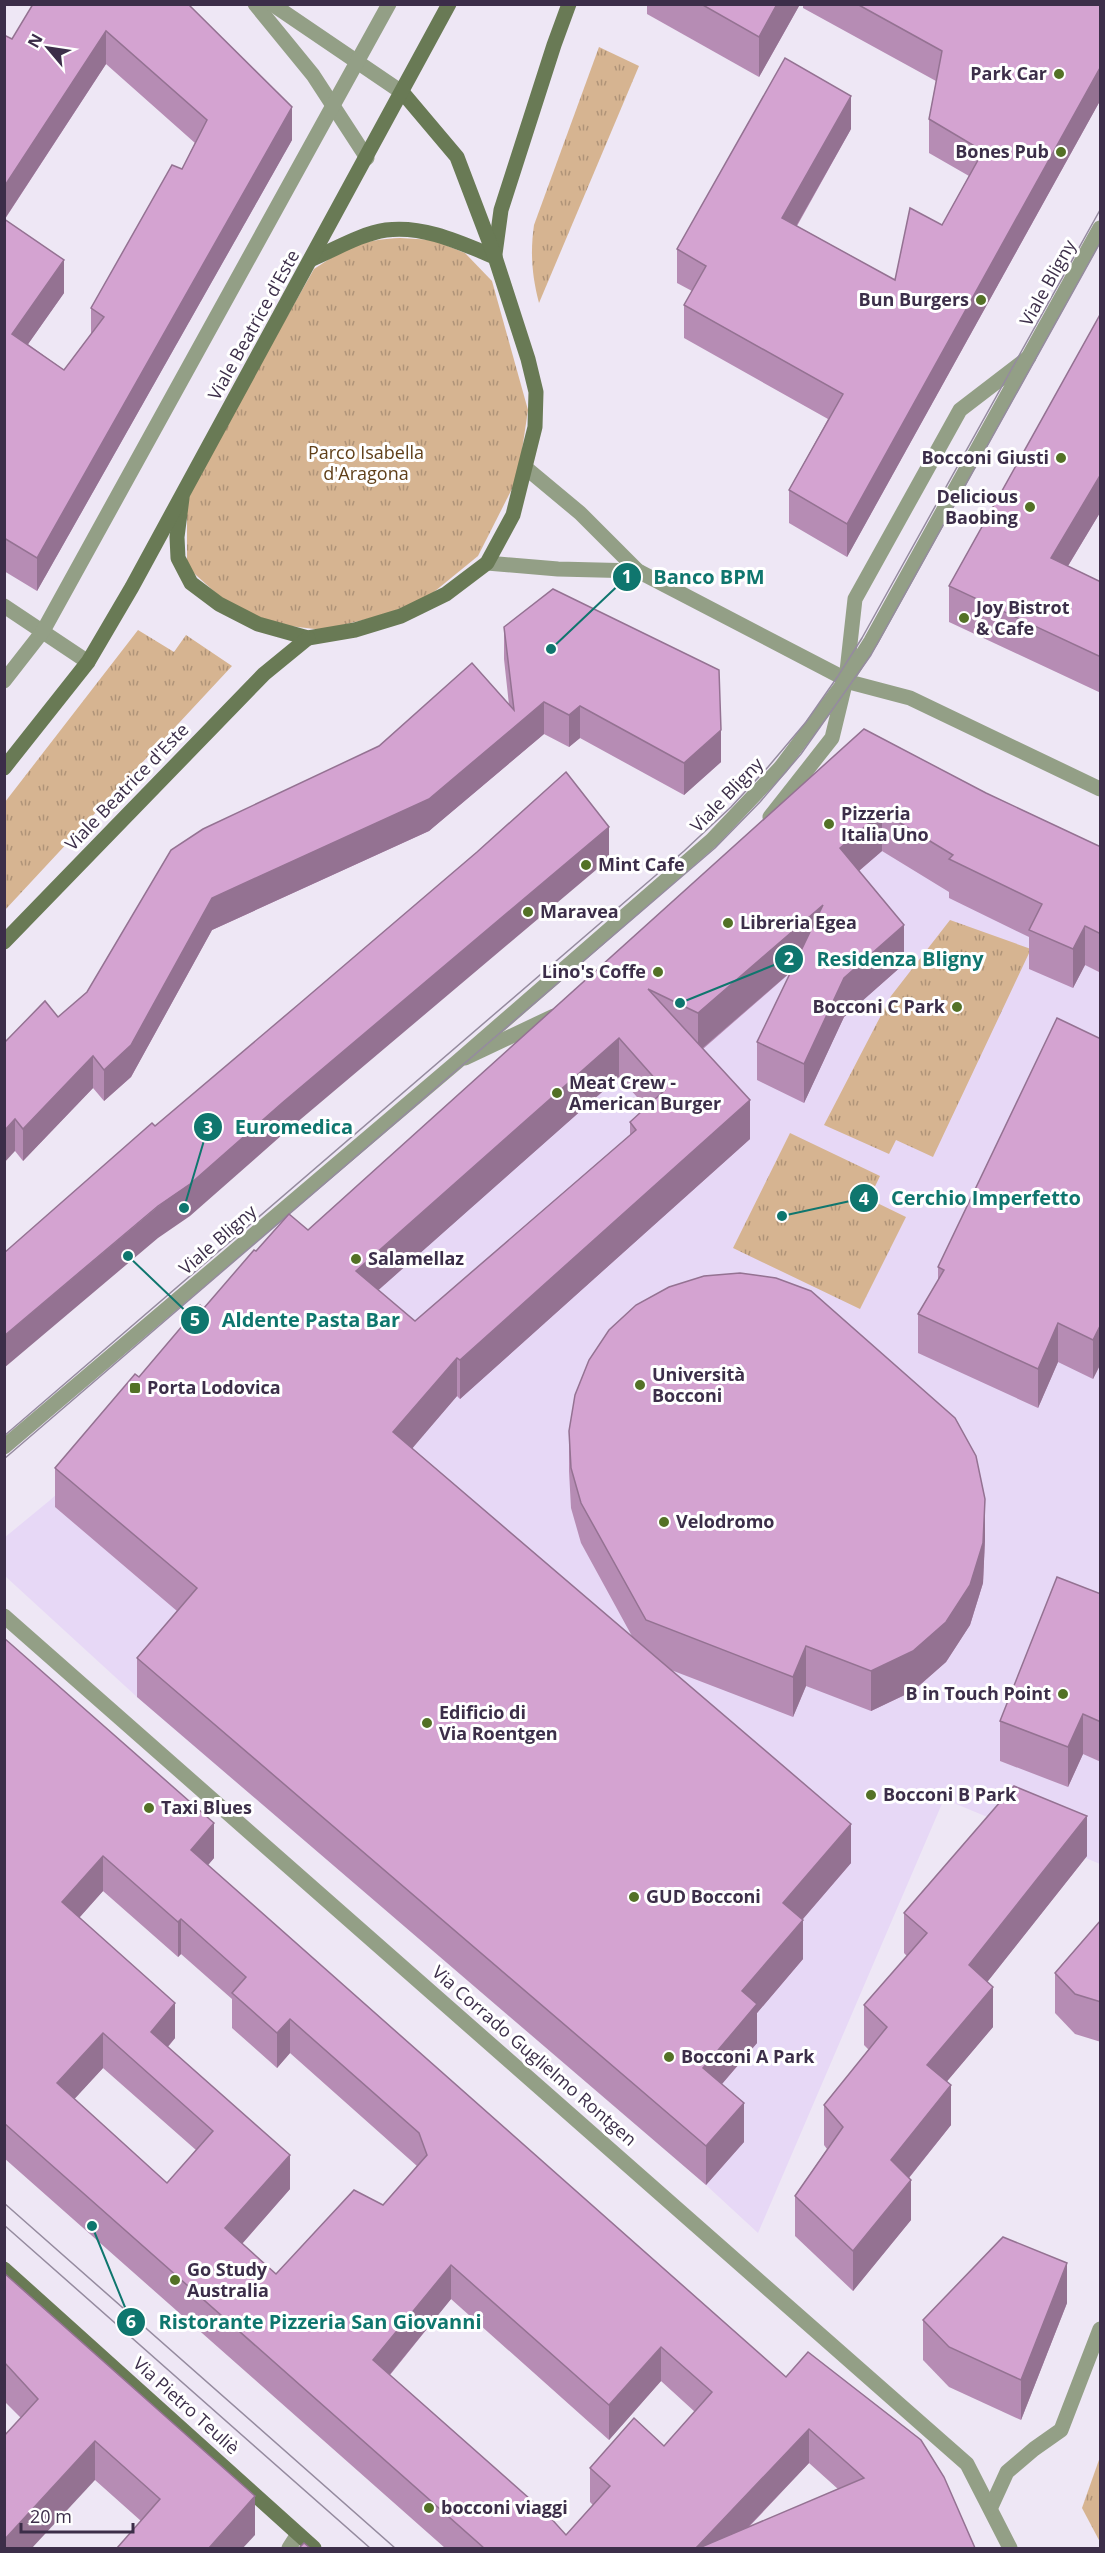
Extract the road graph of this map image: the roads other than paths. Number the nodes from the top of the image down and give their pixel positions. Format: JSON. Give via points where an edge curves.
{"nodes":[{"id":1,"x":255,"y":4,"type":"edge"},
{"id":2,"x":272,"y":4,"type":"edge"},
{"id":3,"x":389,"y":4,"type":"edge"},
{"id":4,"x":449,"y":4,"type":"edge"},
{"id":5,"x":569,"y":4,"type":"edge"},
{"id":6,"x":357,"y":63,"type":"junction"},
{"id":7,"x":403,"y":93,"type":"junction"},
{"id":8,"x":334,"y":105,"type":"junction"},
{"id":9,"x":367,"y":158,"type":"junction"},
{"id":10,"x":1101,"y":228,"type":"edge"},
{"id":11,"x":495,"y":256,"type":"junction"},
{"id":12,"x":312,"y":259,"type":"junction"},
{"id":13,"x":1029,"y":357,"type":"junction"},
{"id":14,"x":526,"y":468,"type":"junction"},
{"id":15,"x":182,"y":498,"type":"junction"},
{"id":16,"x":487,"y":563,"type":"junction"},
{"id":17,"x":638,"y":571,"type":"junction"},
{"id":18,"x":4,"y":606,"type":"edge"},
{"id":19,"x":43,"y":631,"type":"junction"},
{"id":20,"x":308,"y":638,"type":"junction"},
{"id":21,"x":88,"y":662,"type":"junction"},
{"id":22,"x":846,"y":680,"type":"junction"},
{"id":23,"x":4,"y":681,"type":"edge"},
{"id":24,"x":4,"y":768,"type":"edge"},
{"id":25,"x":1101,"y":789,"type":"edge"},
{"id":26,"x":760,"y":830,"type":"edge"},
{"id":27,"x":4,"y":942,"type":"edge"},
{"id":28,"x":567,"y":1006,"type":"edge"},
{"id":29,"x":457,"y":1062,"type":"junction"},
{"id":30,"x":4,"y":1447,"type":"edge"},
{"id":31,"x":4,"y":1616,"type":"edge"},
{"id":32,"x":4,"y":2269,"type":"edge"},
{"id":33,"x":1101,"y":2329,"type":"edge"},
{"id":34,"x":991,"y":2507,"type":"junction"},
{"id":35,"x":298,"y":2534,"type":"junction"},
{"id":36,"x":289,"y":2548,"type":"edge"},
{"id":37,"x":314,"y":2548,"type":"edge"},
{"id":38,"x":1010,"y":2548,"type":"edge"}],
"edges":[{"from":1,"to":8,"type":"street"},
{"from":2,"to":6,"type":"street"},
{"from":3,"to":6,"type":"street","name":"Viale Beatrice d'Este"},
{"from":4,"to":7,"type":"main road","name":"Viale Beatrice d'Este"},
{"from":5,"to":11,"type":"main road","via":[[501,210]]},
{"from":6,"to":7,"type":"street"},
{"from":6,"to":8,"type":"street","name":"Viale Beatrice d'Este"},
{"from":7,"to":9,"type":"main road","name":"Viale Beatrice d'Este"},
{"from":7,"to":11,"type":"main road","via":[[457,157]]},
{"from":8,"to":9,"type":"street"},
{"from":8,"to":19,"type":"street","name":"Viale Beatrice d'Este"},
{"from":9,"to":12,"type":"main road","name":"Viale Beatrice d'Este"},
{"from":10,"to":13,"type":"street","name":"Viale Bligny"},
{"from":11,"to":12,"type":"main road","via":[[416,230],[386,230]]},
{"from":11,"to":14,"type":"main road","via":[[536,392],[535,427]]},
{"from":12,"to":15,"type":"main road","name":"Viale Beatrice d'Este"},
{"from":13,"to":22,"type":"street","name":"Viale Bligny"},
{"from":13,"to":22,"type":"street","name":"Viale Bligny","via":[[960,410],[855,599]]},
{"from":14,"to":16,"type":"main road","via":[[513,515]]},
{"from":14,"to":17,"type":"street","via":[[580,513]]},
{"from":15,"to":20,"type":"main road","via":[[178,558],[191,583],[219,604],[258,624]]},
{"from":15,"to":21,"type":"main road","name":"Viale Beatrice d'Este"},
{"from":16,"to":17,"type":"street"},
{"from":16,"to":20,"type":"main road","via":[[446,594],[401,616],[355,630]]},
{"from":17,"to":22,"type":"street"},
{"from":18,"to":19,"type":"street"},
{"from":19,"to":21,"type":"street"},
{"from":19,"to":23,"type":"street","name":"Viale Beatrice d'Este"},
{"from":20,"to":27,"type":"main road","name":"Viale Beatrice d'Este","via":[[264,674]]},
{"from":21,"to":24,"type":"main road","name":"Viale Beatrice d'Este"},
{"from":22,"to":25,"type":"street","via":[[910,698]]},
{"from":22,"to":26,"type":"street","name":"Viale Bligny","via":[[832,738]]},
{"from":22,"to":29,"type":"street","name":"Viale Bligny","via":[[781,767],[712,840]]},
{"from":28,"to":29,"type":"street","name":"Viale Bligny","via":[[558,1014]]},
{"from":29,"to":30,"type":"street","name":"Viale Bligny"},
{"from":31,"to":34,"type":"street","name":"Via Corrado Guglielmo Rontgen","via":[[966,2464]]},
{"from":32,"to":35,"type":"main road","name":"Via Pietro Teuliè"},
{"from":33,"to":34,"type":"street","via":[[1061,2430],[1007,2472]]},
{"from":34,"to":38,"type":"street","name":"Via Corrado Guglielmo Rontgen"},
{"from":35,"to":36,"type":"street"},
{"from":35,"to":37,"type":"main road","name":"Via Pietro Teuliè"}]}
